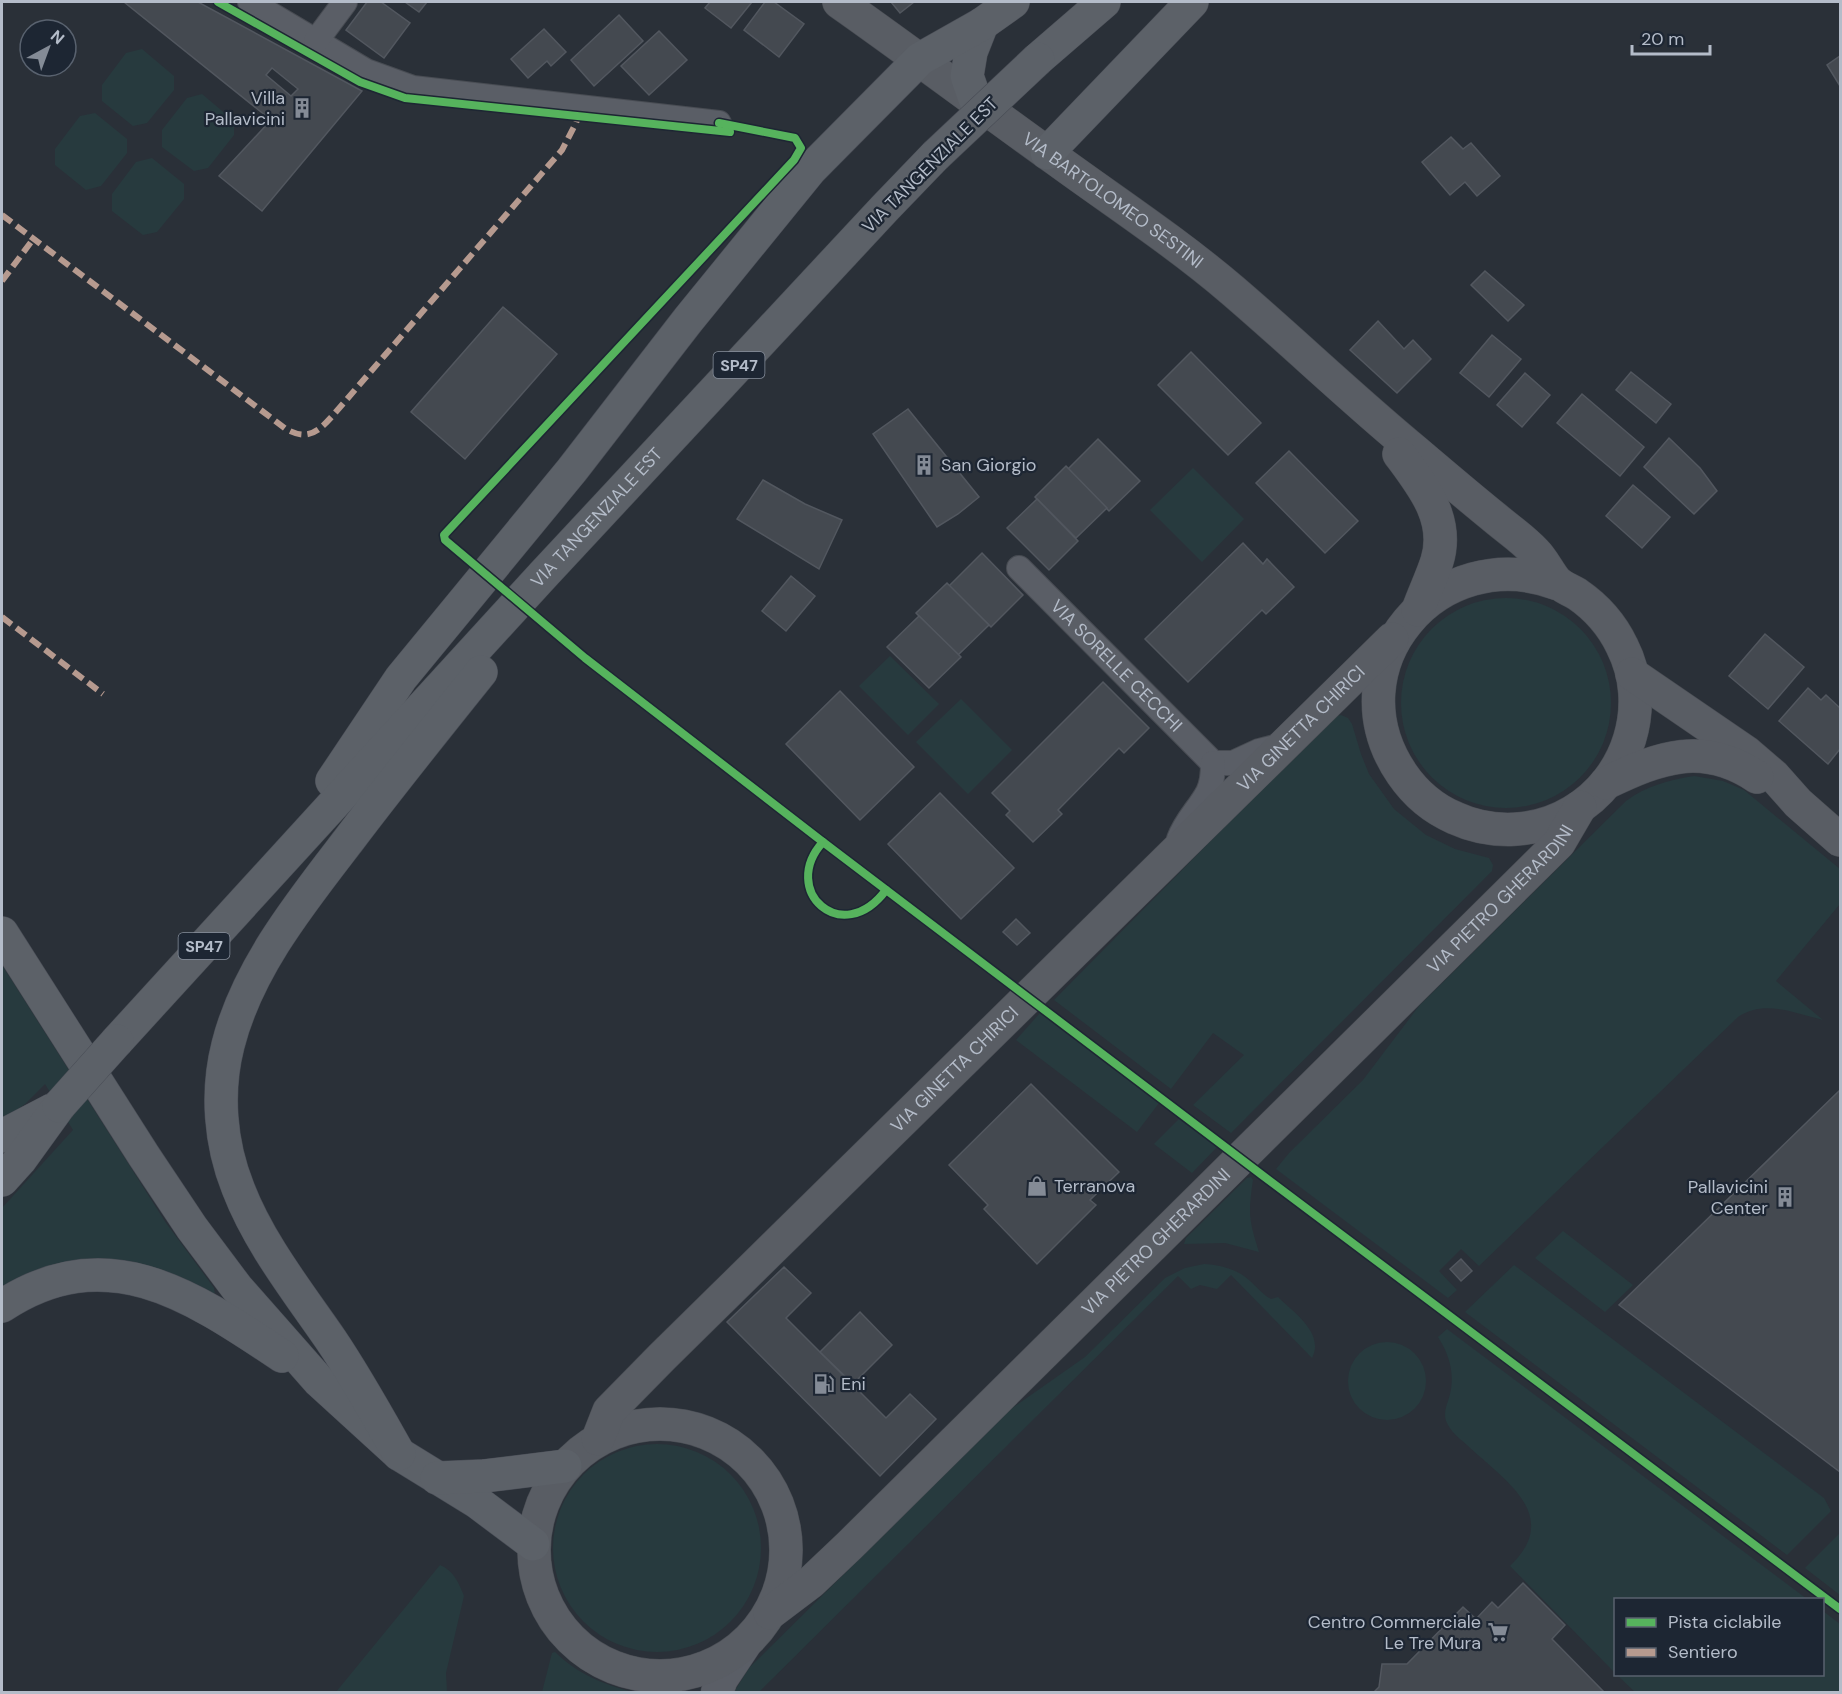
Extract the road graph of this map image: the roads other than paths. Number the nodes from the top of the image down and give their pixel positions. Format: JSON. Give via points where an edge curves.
{"nodes":[{"id":1,"x":250,"y":2,"type":"edge"},
{"id":2,"x":345,"y":2,"type":"edge"},
{"id":3,"x":839,"y":2,"type":"edge"},
{"id":4,"x":1013,"y":2,"type":"edge"},
{"id":5,"x":1104,"y":2,"type":"edge"},
{"id":6,"x":1192,"y":2,"type":"edge"},
{"id":7,"x":982,"y":24,"type":"junction"},
{"id":8,"x":316,"y":41,"type":"junction"},
{"id":9,"x":920,"y":59,"type":"junction"},
{"id":10,"x":975,"y":99,"type":"junction"},
{"id":11,"x":719,"y":123,"type":"dead end"},
{"id":12,"x":1047,"y":153,"type":"junction"},
{"id":13,"x":1372,"y":416,"type":"junction"},
{"id":14,"x":1019,"y":568,"type":"dead end"},
{"id":15,"x":543,"y":575,"type":"junction"},
{"id":16,"x":1558,"y":584,"type":"junction"},
{"id":17,"x":1409,"y":621,"type":"junction"},
{"id":18,"x":1632,"y":674,"type":"junction"},
{"id":19,"x":1285,"y":744,"type":"junction"},
{"id":20,"x":1214,"y":763,"type":"junction"},
{"id":21,"x":1606,"y":783,"type":"junction"},
{"id":22,"x":1798,"y":803,"type":"junction"},
{"id":23,"x":1580,"y":807,"type":"junction"},
{"id":24,"x":1840,"y":840,"type":"edge"},
{"id":25,"x":291,"y":850,"type":"junction"},
{"id":26,"x":1175,"y":851,"type":"junction"},
{"id":27,"x":2,"y":933,"type":"edge"},
{"id":28,"x":59,"y":1106,"type":"junction"},
{"id":29,"x":2,"y":1136,"type":"edge"},
{"id":30,"x":2,"y":1160,"type":"edge"},
{"id":31,"x":2,"y":1180,"type":"edge"},
{"id":32,"x":2,"y":1306,"type":"edge"},
{"id":33,"x":319,"y":1381,"type":"junction"},
{"id":34,"x":598,"y":1439,"type":"junction"},
{"id":35,"x":399,"y":1454,"type":"junction"},
{"id":36,"x":565,"y":1466,"type":"junction"},
{"id":37,"x":437,"y":1478,"type":"junction"},
{"id":38,"x":533,"y":1544,"type":"junction"},
{"id":39,"x":770,"y":1613,"type":"junction"},
{"id":40,"x":746,"y":1642,"type":"junction"},
{"id":41,"x":659,"y":1684,"type":"edge"},
{"id":42,"x":717,"y":1692,"type":"edge"}],
"edges":[{"from":1,"to":8,"type":"street"},
{"from":2,"to":8,"type":"street"},
{"from":3,"to":9,"type":"main road","name":"VIA BARTOLOMEO SESTINI"},
{"from":4,"to":7,"type":"main road"},
{"from":5,"to":15,"type":"main road","name":"VIA TANGENZIALE EST","number":"SP47","bridge":true,"via":[[935,156]]},
{"from":6,"to":12,"type":"main road"},
{"from":7,"to":9,"type":"main road"},
{"from":7,"to":10,"type":"main road","via":[[970,52],[968,76]]},
{"from":8,"to":11,"type":"street","via":[[366,71],[413,88]]},
{"from":9,"to":10,"type":"main road","name":"VIA BARTOLOMEO SESTINI"},
{"from":9,"to":25,"type":"main road","via":[[810,171],[401,678]]},
{"from":10,"to":12,"type":"main road","name":"VIA BARTOLOMEO SESTINI"},
{"from":12,"to":13,"type":"main road","name":"VIA BARTOLOMEO SESTINI","via":[[1232,290]]},
{"from":13,"to":16,"type":"main road","via":[[1532,548]]},
{"from":13,"to":17,"type":"main road","via":[[1429,496],[1438,524],[1437,561]]},
{"from":14,"to":20,"type":"street","name":"VIA SORELLE CECCHI"},
{"from":15,"to":25,"type":"main road","name":"VIA TANGENZIALE EST","number":"SP47"},
{"from":15,"to":35,"type":"main road","via":[[495,654],[381,797],[286,926],[243,1004],[223,1067],[225,1147],[238,1191]]},
{"from":16,"to":17,"type":"main road","name":"VIA GINETTA CHIRICI","via":[[1515,574],[1484,575],[1443,590]]},
{"from":16,"to":18,"type":"main road","via":[[1589,603],[1606,620],[1625,651]]},
{"from":17,"to":19,"type":"main road","name":"VIA GINETTA CHIRICI"},
{"from":17,"to":23,"type":"main road","via":[[1389,651],[1380,694],[1384,737],[1408,783],[1454,818],[1497,829],[1540,826]]},
{"from":18,"to":21,"type":"main road","via":[[1636,703],[1632,731],[1622,759]]},
{"from":18,"to":22,"type":"main road","via":[[1746,752]]},
{"from":19,"to":20,"type":"street","via":[[1259,750],[1233,763]]},
{"from":19,"to":26,"type":"main road","name":"VIA GINETTA CHIRICI"},
{"from":20,"to":26,"type":"street","via":[[1207,794],[1186,823]]},
{"from":21,"to":22,"type":"main road","via":[[1660,760],[1703,756],[1743,768]]},
{"from":21,"to":23,"type":"main road"},
{"from":22,"to":24,"type":"main road"},
{"from":23,"to":39,"type":"main road","name":"VIA PIETRO GHERARDINI","via":[[1559,843],[849,1546]]},
{"from":25,"to":28,"type":"main road","name":"VIA TANGENZIALE EST","number":"SP47","bridge":true},
{"from":26,"to":34,"type":"main road","name":"VIA GINETTA CHIRICI","via":[[609,1411]]},
{"from":27,"to":33,"type":"main road","via":[[192,1227],[237,1288]]},
{"from":28,"to":29,"type":"main road"},
{"from":28,"to":30,"type":"main road","name":"VIA TANGENZIALE EST","number":"SP47"},
{"from":28,"to":31,"type":"main road","name":"VIA TANGENZIALE EST","number":"SP47"},
{"from":32,"to":33,"type":"main road","via":[[35,1288],[64,1280],[95,1275],[142,1280],[197,1303]]},
{"from":33,"to":35,"type":"main road"},
{"from":34,"to":36,"type":"main road"},
{"from":34,"to":39,"type":"main road","via":[[618,1430],[662,1423],[704,1432],[742,1454],[770,1488],[784,1529],[784,1572]]},
{"from":35,"to":37,"type":"main road"},
{"from":36,"to":37,"type":"main road"},
{"from":36,"to":38,"type":"main road","via":[[542,1502]]},
{"from":37,"to":38,"type":"main road"},
{"from":38,"to":41,"type":"main road","via":[[544,1601],[566,1634],[588,1654],[614,1668]]},
{"from":39,"to":40,"type":"main road"},
{"from":40,"to":41,"type":"main road","via":[[714,1664]]},
{"from":40,"to":42,"type":"street"}]}
